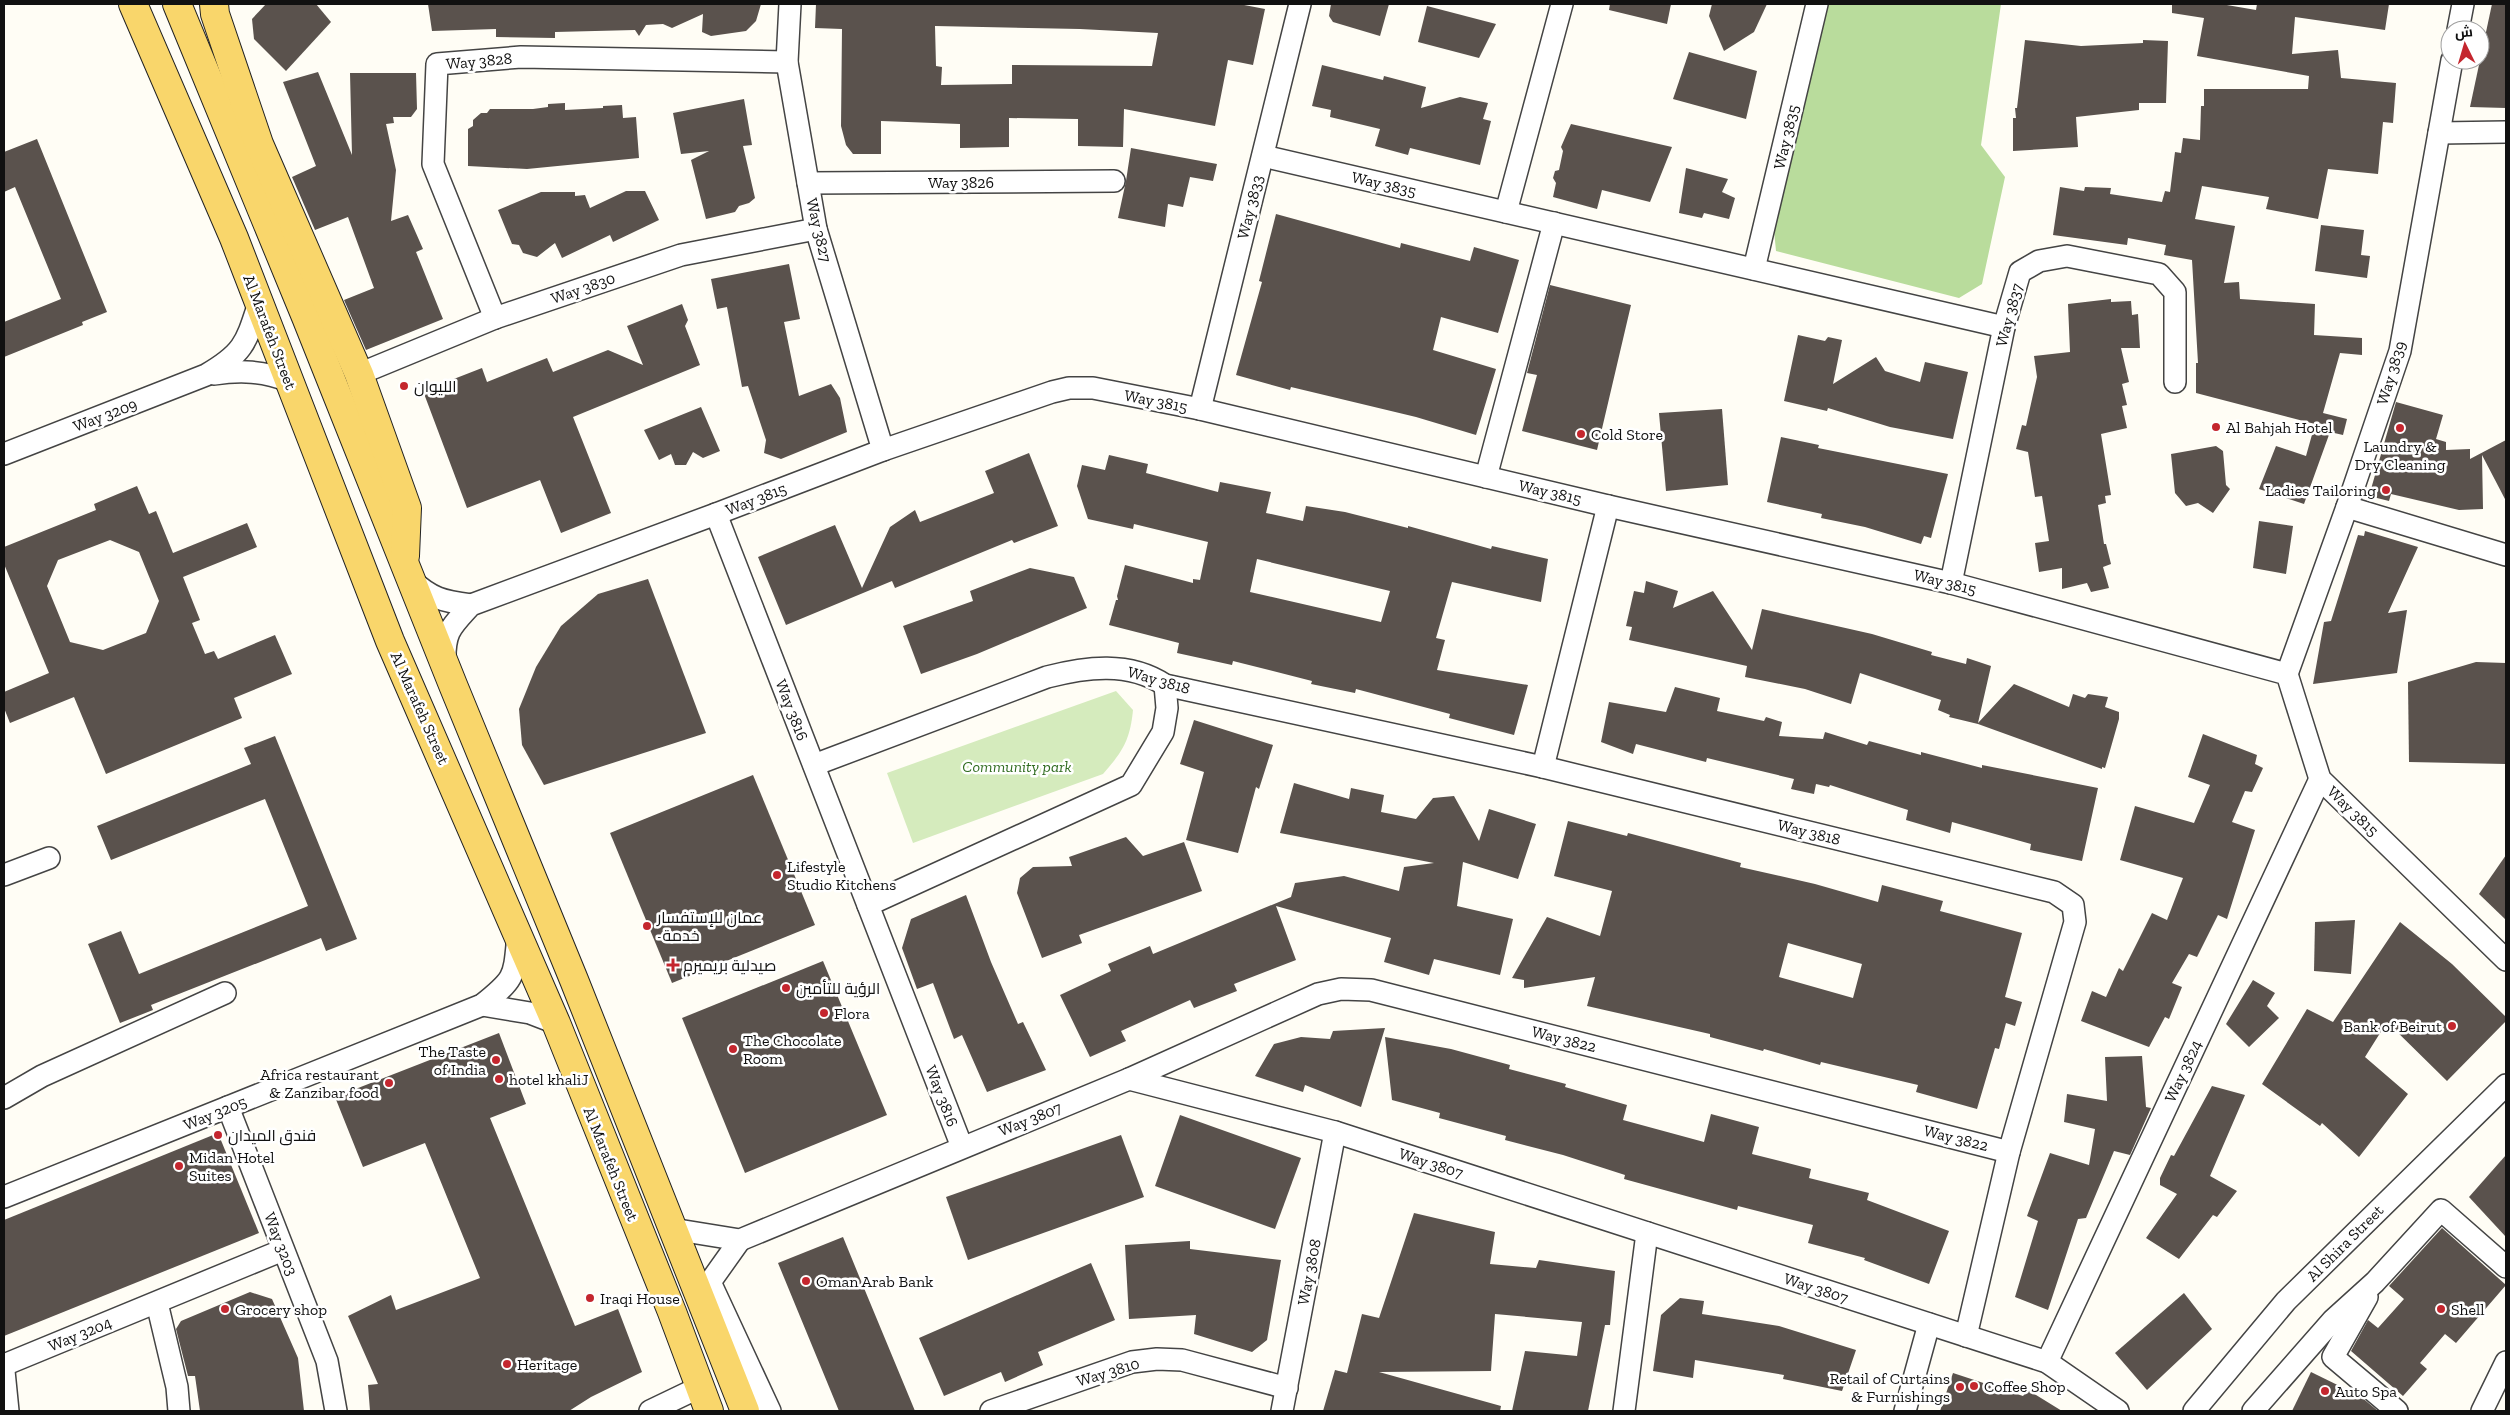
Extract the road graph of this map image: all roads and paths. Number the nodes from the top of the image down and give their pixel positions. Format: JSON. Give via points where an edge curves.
{"nodes":[{"id":1,"x":133,"y":4,"type":"edge"},
{"id":2,"x":176,"y":4,"type":"edge"},
{"id":3,"x":187,"y":4,"type":"edge"},
{"id":4,"x":214,"y":4,"type":"edge"},
{"id":5,"x":790,"y":4,"type":"edge"},
{"id":6,"x":1300,"y":4,"type":"edge"},
{"id":7,"x":1562,"y":4,"type":"edge"},
{"id":8,"x":1817,"y":4,"type":"edge"},
{"id":9,"x":2463,"y":4,"type":"edge"},
{"id":10,"x":2460,"y":20,"type":"edge"},
{"id":11,"x":193,"y":40,"type":"junction"},
{"id":12,"x":787,"y":62,"type":"junction"},
{"id":13,"x":2450,"y":70,"type":"edge"},
{"id":14,"x":2506,"y":132,"type":"edge"},
{"id":15,"x":2439,"y":133,"type":"junction"},
{"id":16,"x":1262,"y":156,"type":"junction"},
{"id":17,"x":1114,"y":182,"type":"dead end"},
{"id":18,"x":808,"y":183,"type":"junction"},
{"id":19,"x":1506,"y":212,"type":"junction"},
{"id":20,"x":1554,"y":223,"type":"junction"},
{"id":21,"x":816,"y":229,"type":"junction"},
{"id":22,"x":1754,"y":270,"type":"junction"},
{"id":23,"x":259,"y":303,"type":"junction"},
{"id":24,"x":495,"y":318,"type":"junction"},
{"id":25,"x":2004,"y":327,"type":"junction"},
{"id":26,"x":359,"y":374,"type":"junction"},
{"id":27,"x":206,"y":375,"type":"junction"},
{"id":28,"x":289,"y":381,"type":"junction"},
{"id":29,"x":2175,"y":382,"type":"dead end"},
{"id":30,"x":1200,"y":409,"type":"junction"},
{"id":31,"x":883,"y":450,"type":"junction"},
{"id":32,"x":4,"y":454,"type":"edge"},
{"id":33,"x":1486,"y":477,"type":"junction"},
{"id":34,"x":1608,"y":506,"type":"junction"},
{"id":35,"x":2347,"y":507,"type":"junction"},
{"id":36,"x":716,"y":514,"type":"junction"},
{"id":37,"x":2506,"y":555,"type":"edge"},
{"id":38,"x":407,"y":572,"type":"junction"},
{"id":39,"x":1951,"y":583,"type":"junction"},
{"id":40,"x":471,"y":605,"type":"junction"},
{"id":41,"x":446,"y":668,"type":"junction"},
{"id":42,"x":2287,"y":674,"type":"junction"},
{"id":43,"x":1164,"y":685,"type":"junction"},
{"id":44,"x":814,"y":765,"type":"junction"},
{"id":45,"x":1542,"y":767,"type":"junction"},
{"id":46,"x":2320,"y":779,"type":"junction"},
{"id":47,"x":49,"y":858,"type":"dead end"},
{"id":48,"x":4,"y":875,"type":"edge"},
{"id":49,"x":868,"y":905,"type":"junction"},
{"id":50,"x":518,"y":934,"type":"junction"},
{"id":51,"x":2506,"y":960,"type":"edge"},
{"id":52,"x":225,"y":993,"type":"dead end"},
{"id":53,"x":482,"y":1005,"type":"junction"},
{"id":54,"x":556,"y":1023,"type":"junction"},
{"id":55,"x":1129,"y":1079,"type":"junction"},
{"id":56,"x":2506,"y":1085,"type":"edge"},
{"id":57,"x":4,"y":1098,"type":"edge"},
{"id":58,"x":228,"y":1107,"type":"junction"},
{"id":59,"x":1335,"y":1132,"type":"junction"},
{"id":60,"x":962,"y":1147,"type":"junction"},
{"id":61,"x":2009,"y":1152,"type":"junction"},
{"id":62,"x":4,"y":1197,"type":"edge"},
{"id":63,"x":672,"y":1230,"type":"junction"},
{"id":64,"x":1647,"y":1233,"type":"junction"},
{"id":65,"x":740,"y":1240,"type":"junction"},
{"id":66,"x":283,"y":1250,"type":"junction"},
{"id":67,"x":2506,"y":1267,"type":"edge"},
{"id":68,"x":2375,"y":1282,"type":"junction"},
{"id":69,"x":704,"y":1290,"type":"junction"},
{"id":70,"x":157,"y":1303,"type":"junction"},
{"id":71,"x":1929,"y":1324,"type":"junction"},
{"id":72,"x":1966,"y":1336,"type":"junction"},
{"id":73,"x":2046,"y":1362,"type":"junction"},
{"id":74,"x":2506,"y":1362,"type":"edge"},
{"id":75,"x":4,"y":1365,"type":"edge"},
{"id":76,"x":4,"y":1371,"type":"edge"},
{"id":77,"x":1286,"y":1388,"type":"junction"},
{"id":78,"x":705,"y":1399,"type":"edge"},
{"id":79,"x":8,"y":1411,"type":"edge"},
{"id":80,"x":179,"y":1411,"type":"edge"},
{"id":81,"x":336,"y":1411,"type":"edge"},
{"id":82,"x":650,"y":1411,"type":"edge"},
{"id":83,"x":745,"y":1411,"type":"edge"},
{"id":84,"x":770,"y":1411,"type":"edge"},
{"id":85,"x":991,"y":1411,"type":"edge"},
{"id":86,"x":1282,"y":1411,"type":"edge"},
{"id":87,"x":1624,"y":1411,"type":"edge"},
{"id":88,"x":1905,"y":1411,"type":"edge"},
{"id":89,"x":2118,"y":1411,"type":"edge"},
{"id":90,"x":2194,"y":1411,"type":"edge"},
{"id":91,"x":2253,"y":1411,"type":"edge"},
{"id":92,"x":2397,"y":1411,"type":"edge"},
{"id":93,"x":2482,"y":1411,"type":"edge"}],
"edges":[{"from":1,"to":23,"type":"main road","name":"Al Marafeh Street","via":[[183,116]]},
{"from":2,"to":11,"type":"main road","name":"Al Marafeh Street"},
{"from":3,"to":11,"type":"main road"},
{"from":4,"to":26,"type":"main road","via":[[259,144]]},
{"from":5,"to":12,"type":"street","name":"Way 3827"},
{"from":6,"to":16,"type":"street","name":"Way 3833"},
{"from":7,"to":19,"type":"street"},
{"from":8,"to":22,"type":"street","name":"Way 3835"},
{"from":9,"to":10,"type":"street"},
{"from":11,"to":38,"type":"main road","name":"Al Marafeh Street"},
{"from":12,"to":18,"type":"street","name":"Way 3827"},
{"from":12,"to":24,"type":"street","name":"Way 3828","via":[[521,57],[437,64],[433,164]]},
{"from":13,"to":15,"type":"street","name":"Way 3839"},
{"from":14,"to":15,"type":"street"},
{"from":15,"to":35,"type":"street","name":"Way 3839","via":[[2400,351]]},
{"from":16,"to":19,"type":"street","name":"Way 3835"},
{"from":16,"to":30,"type":"street","name":"Way 3833"},
{"from":17,"to":18,"type":"street","name":"Way 3826"},
{"from":18,"to":21,"type":"street","name":"Way 3827"},
{"from":19,"to":20,"type":"street","name":"Way 3835"},
{"from":20,"to":22,"type":"street","name":"Way 3835"},
{"from":20,"to":33,"type":"street"},
{"from":21,"to":24,"type":"street","name":"Way 3830","via":[[681,255]]},
{"from":21,"to":31,"type":"street","name":"Way 3827"},
{"from":22,"to":25,"type":"street","name":"Way 3835"},
{"from":23,"to":27,"type":"street","name":"Way 3209","via":[[241,349],[230,361]]},
{"from":23,"to":28,"type":"main road","name":"Al Marafeh Street"},
{"from":24,"to":26,"type":"street","name":"Way 3830"},
{"from":25,"to":29,"type":"street","name":"Way 3837","via":[[2020,272],[2039,261],[2067,256],[2159,274],[2175,292]]},
{"from":25,"to":39,"type":"street","name":"Way 3837"},
{"from":26,"to":38,"type":"main road","via":[[406,508]]},
{"from":27,"to":28,"type":"street","name":"Way 3209","via":[[258,372]]},
{"from":27,"to":32,"type":"street","name":"Way 3209"},
{"from":28,"to":50,"type":"main road","name":"Al Marafeh Street","via":[[390,641]]},
{"from":30,"to":31,"type":"street","name":"Way 3815","via":[[1093,388],[1068,388]]},
{"from":30,"to":33,"type":"street","name":"Way 3815"},
{"from":31,"to":36,"type":"street","name":"Way 3815"},
{"from":33,"to":34,"type":"street","name":"Way 3815"},
{"from":34,"to":39,"type":"street","name":"Way 3815"},
{"from":34,"to":45,"type":"street"},
{"from":35,"to":37,"type":"street"},
{"from":35,"to":42,"type":"street","name":"Way 3839"},
{"from":36,"to":40,"type":"street","name":"Way 3815"},
{"from":36,"to":44,"type":"street","name":"Way 3816"},
{"from":38,"to":40,"type":"street","name":"Way 3815","via":[[421,589],[440,601]]},
{"from":38,"to":41,"type":"main road","name":"Al Marafeh Street"},
{"from":39,"to":42,"type":"street","name":"Way 3815"},
{"from":40,"to":41,"type":"street","name":"Way 3815","via":[[452,626],[444,642]]},
{"from":41,"to":63,"type":"main road","name":"Al Marafeh Street"},
{"from":42,"to":46,"type":"street","name":"Way 3815"},
{"from":43,"to":44,"type":"street","name":"Way 3818","via":[[1150,675],[1120,669],[1074,670],[1047,677]]},
{"from":43,"to":45,"type":"street","name":"Way 3818"},
{"from":43,"to":49,"type":"street","via":[[1167,708],[1163,732],[1131,785]]},
{"from":44,"to":49,"type":"street","name":"Way 3816"},
{"from":45,"to":61,"type":"street","name":"Way 3818","via":[[2054,892],[2072,905],[2075,922]]},
{"from":46,"to":51,"type":"street","name":"Way 3815"},
{"from":46,"to":73,"type":"street","name":"Way 3824"},
{"from":47,"to":48,"type":"street"},
{"from":49,"to":60,"type":"street","name":"Way 3816"},
{"from":50,"to":53,"type":"street","name":"Way 3205","via":[[514,973],[503,988]]},
{"from":50,"to":54,"type":"main road","name":"Al Marafeh Street"},
{"from":52,"to":57,"type":"street","via":[[42,1076]]},
{"from":53,"to":54,"type":"street","via":[[530,1013]]},
{"from":53,"to":58,"type":"street","name":"Way 3205"},
{"from":54,"to":78,"type":"main road","name":"Al Marafeh Street"},
{"from":55,"to":59,"type":"street","name":"Way 3807"},
{"from":55,"to":60,"type":"street","name":"Way 3807"},
{"from":55,"to":61,"type":"street","name":"Way 3822","via":[[1318,994],[1341,989],[1371,990]]},
{"from":56,"to":90,"type":"street","name":"Al Shira Street","via":[[2286,1301]]},
{"from":58,"to":62,"type":"street","name":"Way 3205"},
{"from":58,"to":66,"type":"street","name":"Way 3203"},
{"from":59,"to":64,"type":"street","name":"Way 3807"},
{"from":59,"to":77,"type":"street","name":"Way 3808"},
{"from":60,"to":65,"type":"street","name":"Way 3807"},
{"from":61,"to":72,"type":"street"},
{"from":63,"to":65,"type":"street"},
{"from":63,"to":69,"type":"main road","name":"Al Marafeh Street"},
{"from":64,"to":71,"type":"street","name":"Way 3807"},
{"from":64,"to":87,"type":"street"},
{"from":65,"to":69,"type":"street"},
{"from":66,"to":70,"type":"street","name":"Way 3204"},
{"from":66,"to":81,"type":"street","name":"Way 3203","via":[[327,1361]]},
{"from":67,"to":68,"type":"street","via":[[2441,1210]]},
{"from":68,"to":91,"type":"street","via":[[2333,1320]]},
{"from":68,"to":92,"type":"street","via":[[2333,1357]]},
{"from":69,"to":83,"type":"main road","name":"Al Marafeh Street"},
{"from":69,"to":84,"type":"street"},
{"from":70,"to":75,"type":"street","name":"Way 3204"},
{"from":70,"to":80,"type":"street","via":[[177,1386]]},
{"from":71,"to":72,"type":"street","name":"Way 3807"},
{"from":71,"to":88,"type":"street"},
{"from":72,"to":73,"type":"street","name":"Way 3807"},
{"from":73,"to":89,"type":"street","name":"Way 3807"},
{"from":74,"to":93,"type":"street"},
{"from":76,"to":79,"type":"street"},
{"from":77,"to":85,"type":"street","name":"Way 3810","via":[[1182,1360],[1157,1359],[1132,1362]]},
{"from":77,"to":86,"type":"street","name":"Way 3808"},
{"from":78,"to":82,"type":"street"}]}
